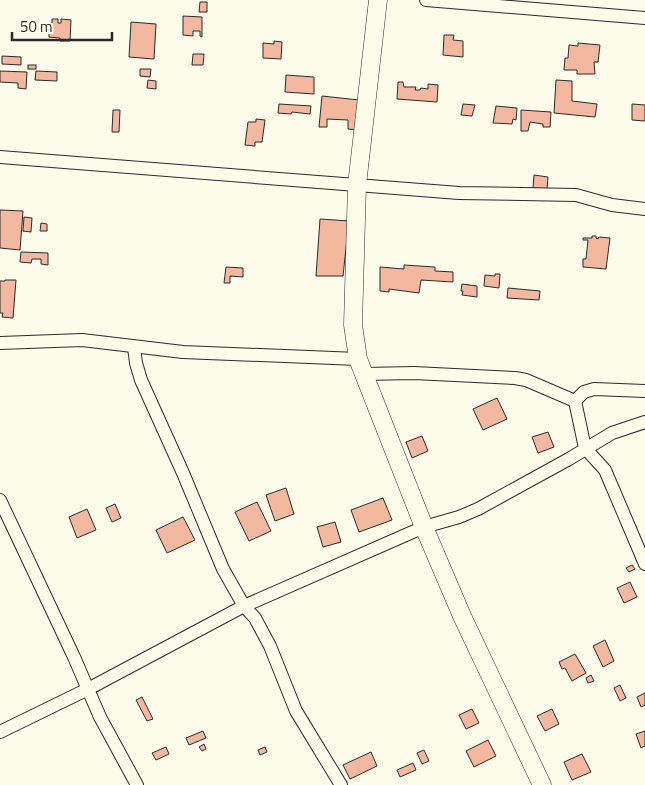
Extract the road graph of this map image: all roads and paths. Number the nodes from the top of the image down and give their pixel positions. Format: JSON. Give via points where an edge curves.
{"nodes":[{"id":1,"x":378,"y":0,"type":"edge"},
{"id":2,"x":426,"y":0,"type":"edge"},
{"id":3,"x":645,"y":18,"type":"edge"},
{"id":4,"x":0,"y":156,"type":"edge"},
{"id":5,"x":357,"y":185,"type":"junction"},
{"id":6,"x":645,"y":209,"type":"edge"},
{"id":7,"x":0,"y":342,"type":"edge"},
{"id":8,"x":134,"y":346,"type":"junction"},
{"id":9,"x":360,"y":367,"type":"junction"},
{"id":10,"x":645,"y":391,"type":"edge"},
{"id":11,"x":575,"y":401,"type":"junction"},
{"id":12,"x":645,"y":422,"type":"edge"},
{"id":13,"x":585,"y":448,"type":"junction"},
{"id":14,"x":0,"y":500,"type":"edge"},
{"id":15,"x":424,"y":527,"type":"junction"},
{"id":16,"x":645,"y":564,"type":"edge"},
{"id":17,"x":244,"y":606,"type":"junction"},
{"id":18,"x":88,"y":689,"type":"junction"},
{"id":19,"x":0,"y":732,"type":"edge"},
{"id":20,"x":137,"y":785,"type":"edge"},
{"id":21,"x":341,"y":785,"type":"edge"},
{"id":22,"x":542,"y":785,"type":"edge"}],
"edges":[{"from":1,"to":5,"type":"street"},
{"from":2,"to":3,"type":"street"},
{"from":4,"to":5,"type":"street"},
{"from":5,"to":6,"type":"street","via":[[459,193],[576,194],[612,205]]},
{"from":5,"to":9,"type":"street","via":[[352,326]]},
{"from":7,"to":8,"type":"street","via":[[82,340]]},
{"from":8,"to":9,"type":"street"},
{"from":8,"to":17,"type":"street","via":[[141,380],[223,569]]},
{"from":9,"to":11,"type":"street","via":[[515,378]]},
{"from":9,"to":15,"type":"street"},
{"from":10,"to":11,"type":"street","via":[[594,389],[584,392]]},
{"from":11,"to":13,"type":"street"},
{"from":12,"to":13,"type":"street","via":[[612,433]]},
{"from":13,"to":15,"type":"street","via":[[478,509]]},
{"from":13,"to":16,"type":"street","via":[[605,470]]},
{"from":14,"to":18,"type":"street"},
{"from":15,"to":17,"type":"street"},
{"from":15,"to":22,"type":"street","via":[[489,676]]},
{"from":17,"to":18,"type":"street"},
{"from":17,"to":21,"type":"street","via":[[255,618],[270,646],[296,711]]},
{"from":18,"to":19,"type":"street"},
{"from":18,"to":20,"type":"street"}]}
